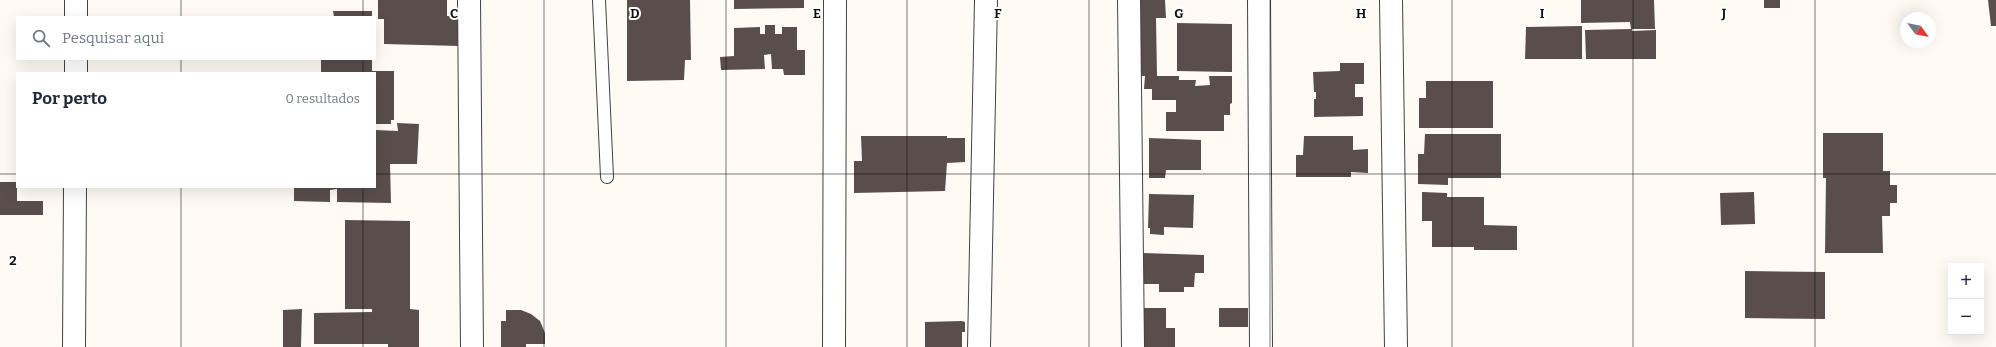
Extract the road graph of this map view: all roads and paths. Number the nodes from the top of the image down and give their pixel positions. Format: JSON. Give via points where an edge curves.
{"nodes":[{"id":1,"x":76,"y":0,"type":"edge"},
{"id":2,"x":469,"y":0,"type":"edge"},
{"id":3,"x":599,"y":0,"type":"edge"},
{"id":4,"x":835,"y":0,"type":"edge"},
{"id":5,"x":986,"y":0,"type":"edge"},
{"id":6,"x":1129,"y":0,"type":"edge"},
{"id":7,"x":1259,"y":0,"type":"edge"},
{"id":8,"x":1391,"y":0,"type":"edge"},
{"id":9,"x":76,"y":16,"type":"edge"},
{"id":10,"x":76,"y":60,"type":"edge"},
{"id":11,"x":76,"y":72,"type":"edge"},
{"id":12,"x":607,"y":177,"type":"dead end"},
{"id":13,"x":75,"y":188,"type":"edge"},
{"id":14,"x":74,"y":347,"type":"edge"},
{"id":15,"x":472,"y":347,"type":"edge"},
{"id":16,"x":834,"y":347,"type":"edge"},
{"id":17,"x":979,"y":347,"type":"edge"},
{"id":18,"x":1133,"y":347,"type":"edge"},
{"id":19,"x":1260,"y":347,"type":"edge"},
{"id":20,"x":1396,"y":347,"type":"edge"}],
"edges":[{"from":1,"to":9,"type":"street"},
{"from":2,"to":15,"type":"street"},
{"from":3,"to":12,"type":"lane"},
{"from":4,"to":16,"type":"street"},
{"from":5,"to":17,"type":"street"},
{"from":6,"to":18,"type":"street"},
{"from":7,"to":19,"type":"street"},
{"from":8,"to":20,"type":"street"},
{"from":10,"to":11,"type":"street"},
{"from":13,"to":14,"type":"street"}]}
